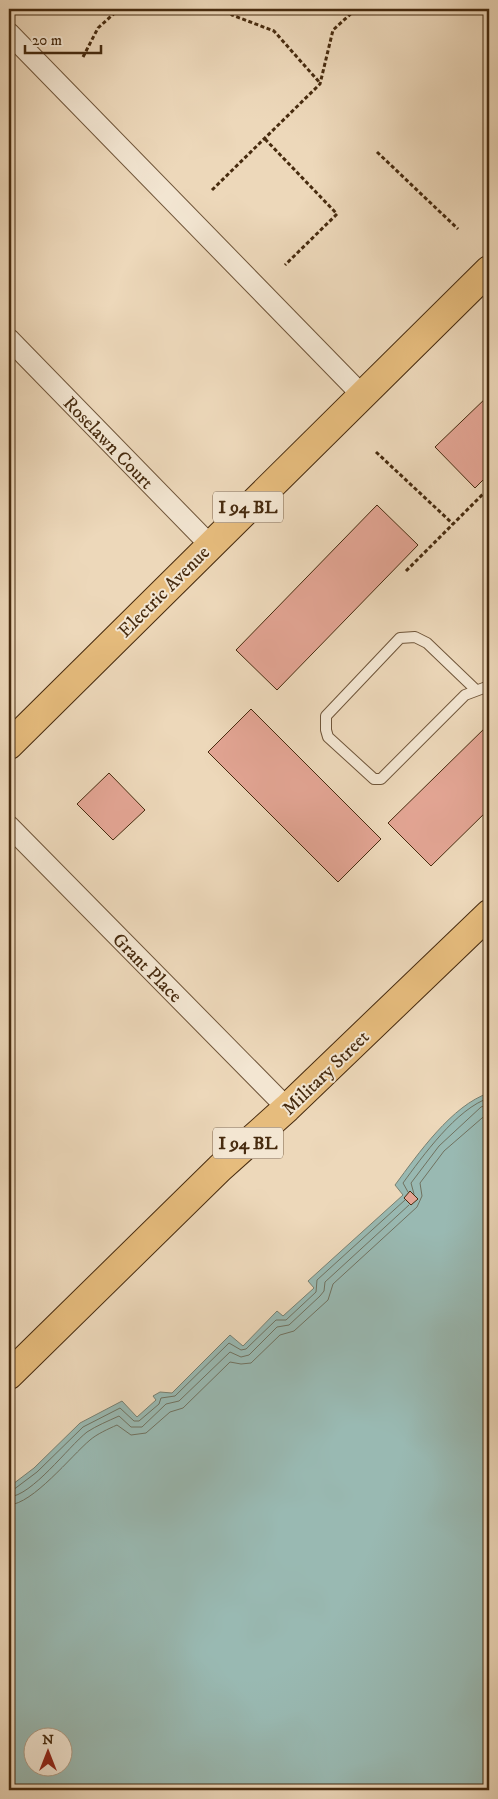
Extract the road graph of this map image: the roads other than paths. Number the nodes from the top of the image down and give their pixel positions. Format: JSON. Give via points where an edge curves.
{"nodes":[{"id":1,"x":9,"y":33,"type":"edge"},
{"id":2,"x":489,"y":270,"type":"edge"},
{"id":3,"x":9,"y":339,"type":"edge"},
{"id":4,"x":362,"y":395,"type":"junction"},
{"id":5,"x":210,"y":545,"type":"junction"},
{"id":6,"x":489,"y":686,"type":"edge"},
{"id":7,"x":476,"y":690,"type":"junction"},
{"id":8,"x":9,"y":745,"type":"edge"},
{"id":9,"x":9,"y":826,"type":"edge"},
{"id":10,"x":489,"y":914,"type":"edge"},
{"id":11,"x":287,"y":1108,"type":"junction"},
{"id":12,"x":9,"y":1375,"type":"edge"}],
"edges":[{"from":1,"to":4,"type":"street"},
{"from":2,"to":4,"type":"main road","name":"Electric Avenue","number":"I 94 BL"},
{"from":3,"to":5,"type":"street","name":"Roselawn Court"},
{"from":4,"to":5,"type":"main road","name":"Electric Avenue","number":"I 94 BL"},
{"from":5,"to":8,"type":"main road","name":"Electric Avenue","number":"I 94 BL"},
{"from":6,"to":7,"type":"lane"},
{"from":7,"to":7,"type":"lane","via":[[464,695],[381,779],[374,779],[328,737],[326,716],[400,638],[415,637],[427,643]]},
{"from":9,"to":11,"type":"street","name":"Grant Place"},
{"from":10,"to":11,"type":"main road","name":"Military Street","number":"I 94 BL"},
{"from":11,"to":12,"type":"main road","name":"Military Street","number":"I 94 BL","via":[[220,1168]]}]}
